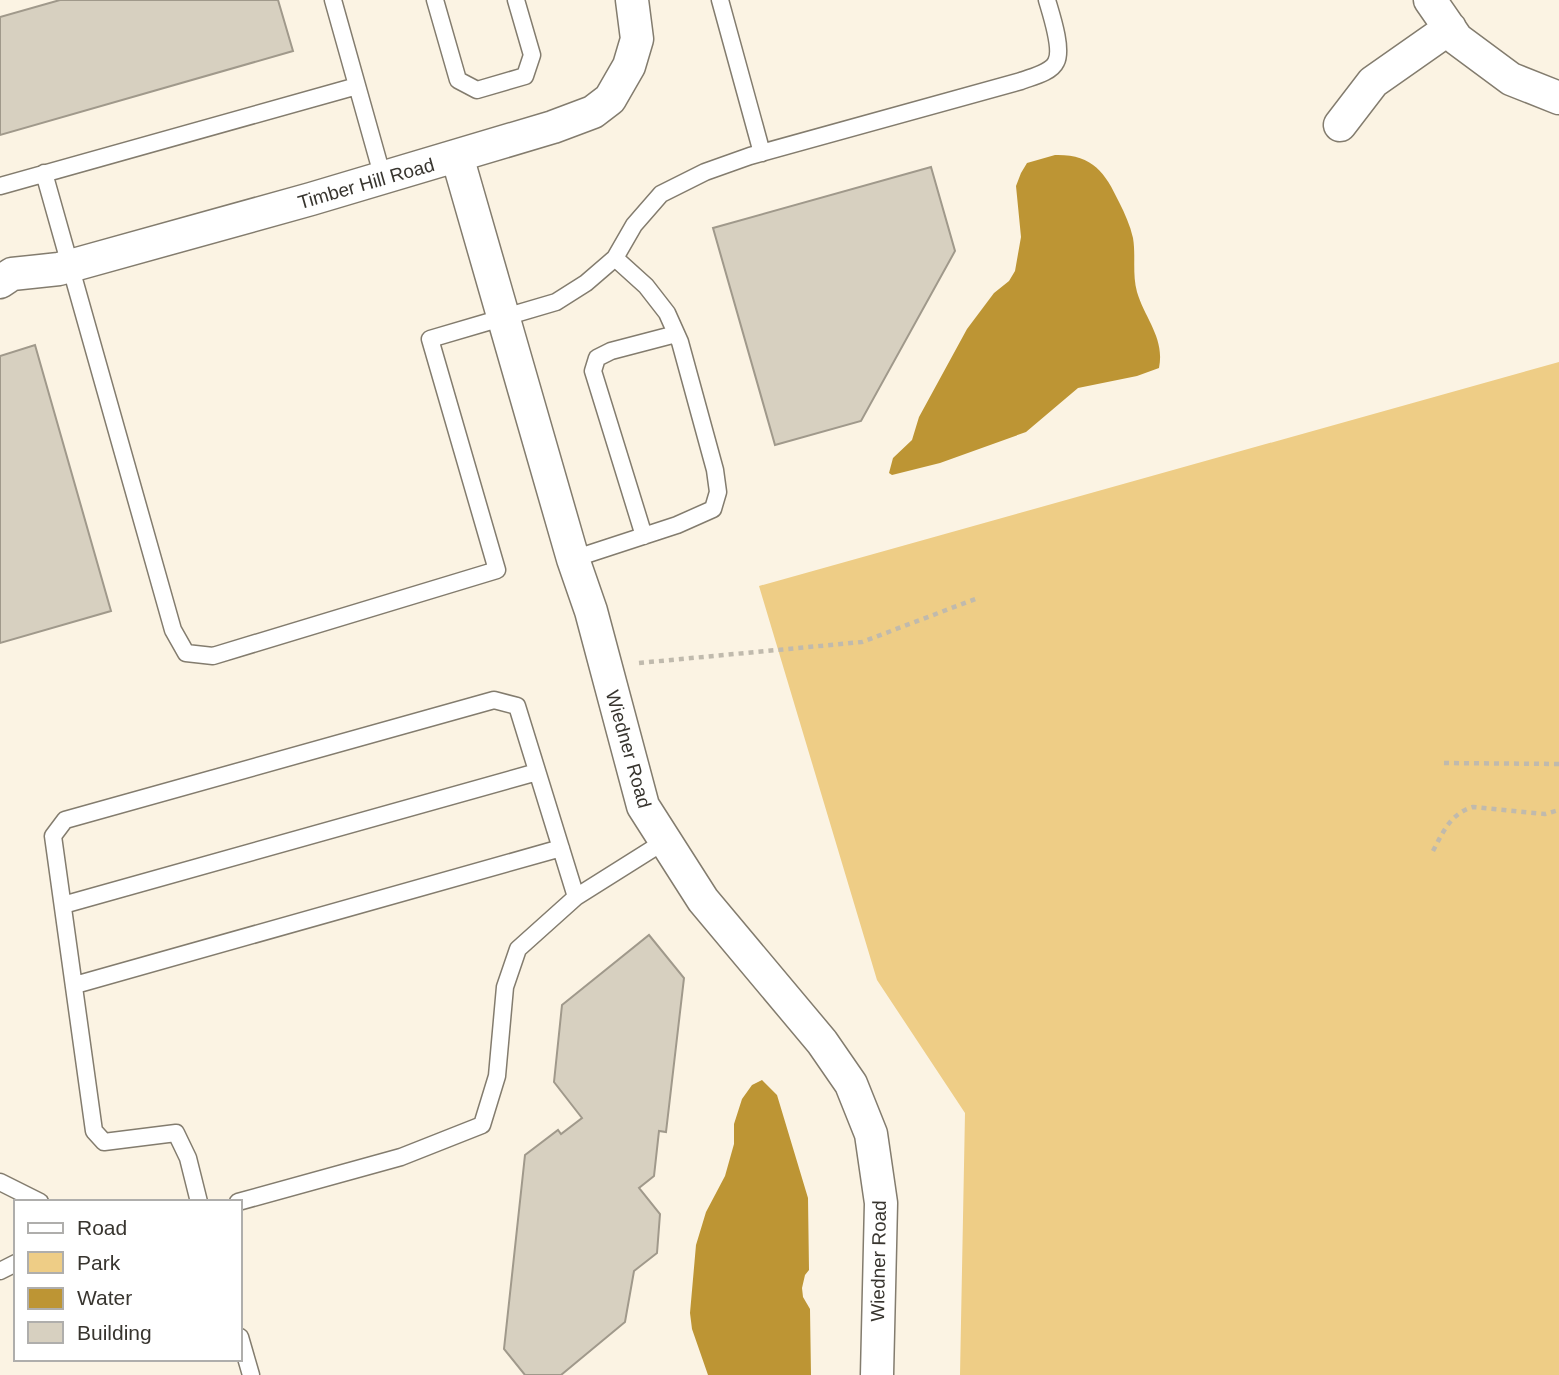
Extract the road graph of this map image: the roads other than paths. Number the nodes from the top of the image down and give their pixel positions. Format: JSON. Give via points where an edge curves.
{"nodes":[{"id":1,"x":332,"y":0,"type":"edge"},
{"id":2,"x":435,"y":0,"type":"edge"},
{"id":3,"x":516,"y":0,"type":"edge"},
{"id":4,"x":632,"y":0,"type":"edge"},
{"id":5,"x":720,"y":0,"type":"edge"},
{"id":6,"x":1047,"y":0,"type":"edge"},
{"id":7,"x":1430,"y":0,"type":"edge"},
{"id":8,"x":1450,"y":28,"type":"junction"},
{"id":9,"x":357,"y":86,"type":"junction"},
{"id":10,"x":1559,"y":98,"type":"edge"},
{"id":11,"x":1340,"y":125,"type":"dead end"},
{"id":12,"x":762,"y":153,"type":"junction"},
{"id":13,"x":457,"y":156,"type":"junction"},
{"id":14,"x":44,"y":173,"type":"junction"},
{"id":15,"x":383,"y":178,"type":"junction"},
{"id":16,"x":0,"y":186,"type":"edge"},
{"id":17,"x":615,"y":258,"type":"junction"},
{"id":18,"x":69,"y":266,"type":"junction"},
{"id":19,"x":4,"y":274,"type":"edge"},
{"id":20,"x":504,"y":319,"type":"junction"},
{"id":21,"x":676,"y":334,"type":"junction"},
{"id":22,"x":644,"y":536,"type":"junction"},
{"id":23,"x":573,"y":559,"type":"junction"},
{"id":24,"x":537,"y":772,"type":"junction"},
{"id":25,"x":665,"y":841,"type":"junction"},
{"id":26,"x":561,"y":848,"type":"junction"},
{"id":27,"x":576,"y":897,"type":"junction"},
{"id":28,"x":62,"y":905,"type":"junction"},
{"id":29,"x":75,"y":985,"type":"junction"},
{"id":30,"x":0,"y":1182,"type":"edge"},
{"id":31,"x":36,"y":1200,"type":"edge"},
{"id":32,"x":198,"y":1200,"type":"edge"},
{"id":33,"x":242,"y":1201,"type":"edge"},
{"id":34,"x":242,"y":1344,"type":"edge"},
{"id":35,"x":251,"y":1375,"type":"edge"},
{"id":36,"x":877,"y":1375,"type":"edge"}],
"edges":[{"from":1,"to":9,"type":"lane"},
{"from":2,"to":3,"type":"lane","via":[[458,80],[477,90],[525,76],[531,55]]},
{"from":4,"to":13,"type":"street","name":"Timber Hill Road","via":[[637,39],[629,66],[610,99],[593,113]]},
{"from":5,"to":12,"type":"lane"},
{"from":6,"to":12,"type":"lane","via":[[1059,51],[1049,69],[1021,81]]},
{"from":7,"to":8,"type":"street"},
{"from":8,"to":10,"type":"street","via":[[1457,39],[1511,79]]},
{"from":8,"to":11,"type":"street","via":[[1373,82]]},
{"from":9,"to":14,"type":"lane"},
{"from":9,"to":15,"type":"lane"},
{"from":12,"to":17,"type":"lane","via":[[705,172],[661,194],[634,225]]},
{"from":13,"to":15,"type":"street","name":"Timber Hill Road"},
{"from":13,"to":20,"type":"street","name":"Wiedner Road"},
{"from":14,"to":16,"type":"lane"},
{"from":14,"to":18,"type":"lane"},
{"from":15,"to":18,"type":"street","name":"Timber Hill Road"},
{"from":17,"to":20,"type":"lane","via":[[556,302]]},
{"from":17,"to":21,"type":"lane","via":[[646,286]]},
{"from":18,"to":19,"type":"street","name":"Timber Hill Road"},
{"from":18,"to":20,"type":"lane","via":[[173,630],[186,653],[213,656],[497,570],[430,339]]},
{"from":20,"to":23,"type":"street","name":"Wiedner Road"},
{"from":21,"to":22,"type":"lane","via":[[718,492],[713,509]]},
{"from":21,"to":22,"type":"lane","via":[[611,351],[597,358],[593,371]]},
{"from":22,"to":23,"type":"lane"},
{"from":23,"to":25,"type":"street","name":"Wiedner Road","via":[[643,806]]},
{"from":24,"to":26,"type":"lane"},
{"from":24,"to":28,"type":"lane"},
{"from":24,"to":28,"type":"lane","via":[[517,706],[494,700],[454,711],[65,820],[53,836]]},
{"from":25,"to":27,"type":"lane"},
{"from":25,"to":36,"type":"street","name":"Wiedner Road","via":[[703,900],[822,1042],[856,1096],[871,1134],[881,1203]]},
{"from":26,"to":27,"type":"lane"},
{"from":26,"to":29,"type":"lane"},
{"from":27,"to":33,"type":"lane","via":[[518,948],[505,987],[497,1076],[482,1125],[401,1157]]},
{"from":28,"to":29,"type":"lane"},
{"from":29,"to":32,"type":"lane","via":[[94,1131],[104,1142],[176,1133]]},
{"from":30,"to":31,"type":"lane"},
{"from":34,"to":35,"type":"lane"}]}
